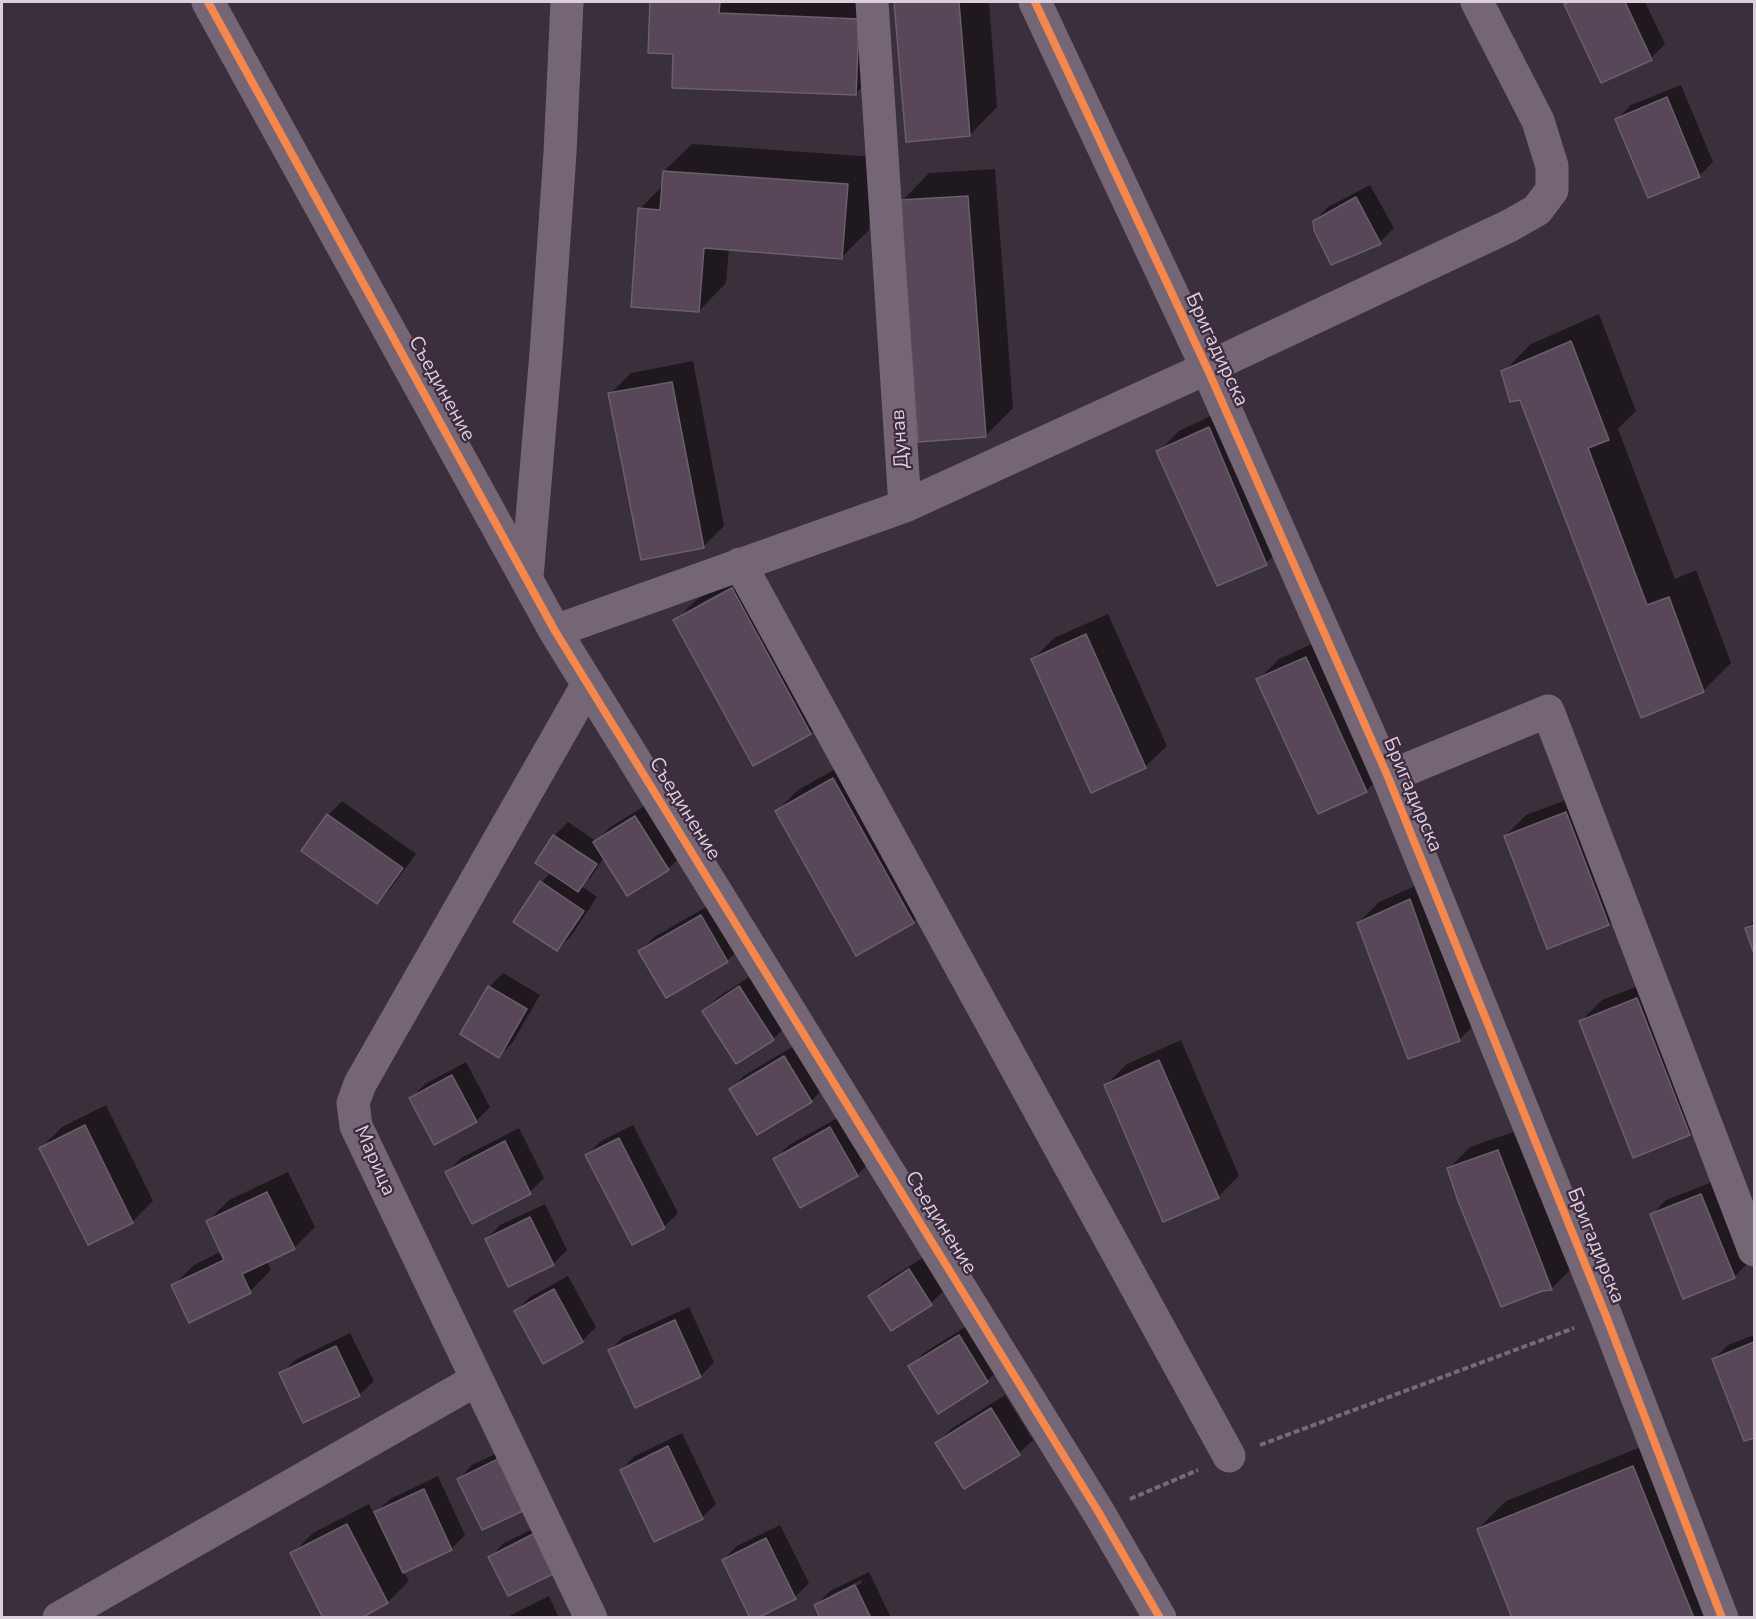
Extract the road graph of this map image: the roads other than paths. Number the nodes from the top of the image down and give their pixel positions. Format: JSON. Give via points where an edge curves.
{"nodes":[{"id":1,"x":208,"y":2,"type":"edge"},
{"id":2,"x":567,"y":2,"type":"edge"},
{"id":3,"x":872,"y":2,"type":"edge"},
{"id":4,"x":1035,"y":2,"type":"edge"},
{"id":5,"x":1477,"y":2,"type":"edge"},
{"id":6,"x":1207,"y":368,"type":"junction"},
{"id":7,"x":905,"y":506,"type":"junction"},
{"id":8,"x":740,"y":564,"type":"junction"},
{"id":9,"x":526,"y":577,"type":"junction"},
{"id":10,"x":555,"y":630,"type":"junction"},
{"id":11,"x":588,"y":684,"type":"junction"},
{"id":12,"x":1388,"y":777,"type":"junction"},
{"id":13,"x":1755,"y":1250,"type":"edge"},
{"id":14,"x":476,"y":1380,"type":"junction"},
{"id":15,"x":1229,"y":1456,"type":"road end"},
{"id":16,"x":59,"y":1617,"type":"edge"},
{"id":17,"x":591,"y":1617,"type":"edge"},
{"id":18,"x":1160,"y":1617,"type":"edge"},
{"id":19,"x":1722,"y":1617,"type":"edge"}],
"edges":[{"from":1,"to":9,"type":"street","name":"Съединение"},
{"from":2,"to":9,"type":"street","via":[[546,353]]},
{"from":3,"to":7,"type":"street","name":"Дунав"},
{"from":4,"to":6,"type":"street","name":"Бригадирска"},
{"from":5,"to":6,"type":"street","via":[[1538,121],[1552,166],[1552,190],[1537,210],[1509,226]]},
{"from":6,"to":7,"type":"street"},
{"from":6,"to":12,"type":"street","name":"Бригадирска"},
{"from":7,"to":8,"type":"street"},
{"from":8,"to":10,"type":"street"},
{"from":8,"to":15,"type":"street"},
{"from":9,"to":10,"type":"street","name":"Съединение"},
{"from":10,"to":11,"type":"street","name":"Съединение"},
{"from":11,"to":14,"type":"street","name":"Марица","via":[[360,1084],[353,1103],[356,1126]]},
{"from":11,"to":18,"type":"street","name":"Съединение"},
{"from":12,"to":13,"type":"street","via":[[1548,711]]},
{"from":12,"to":19,"type":"street","name":"Бригадирска","via":[[1606,1316]]},
{"from":14,"to":16,"type":"street"},
{"from":14,"to":17,"type":"street","name":"Марица"}]}
